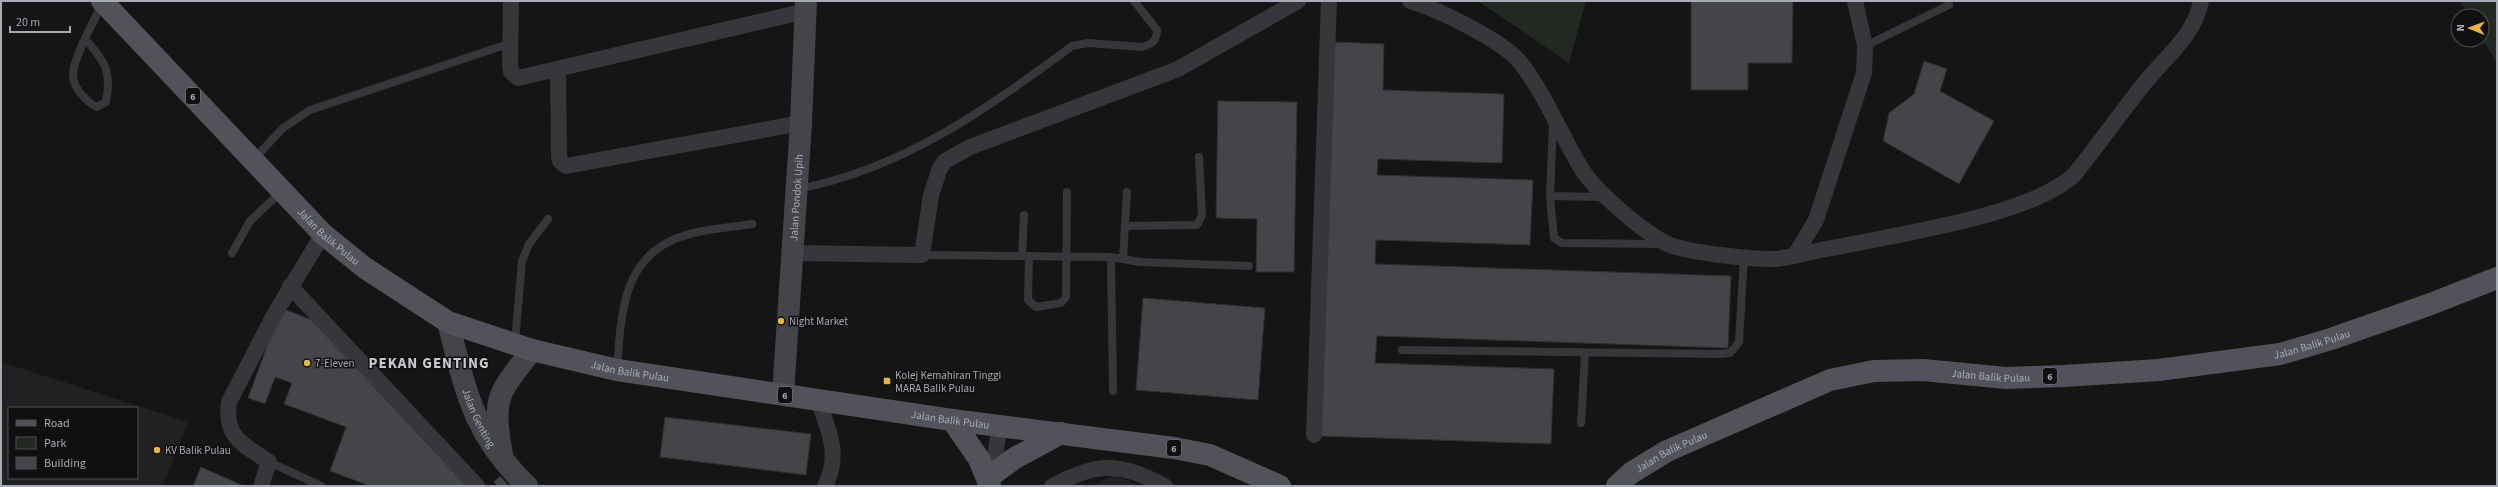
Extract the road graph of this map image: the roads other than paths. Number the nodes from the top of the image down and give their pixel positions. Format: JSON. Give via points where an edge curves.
{"nodes":[{"id":1,"x":103,"y":1,"type":"edge"},
{"id":2,"x":511,"y":1,"type":"edge"},
{"id":3,"x":1134,"y":1,"type":"edge"},
{"id":4,"x":1298,"y":1,"type":"edge"},
{"id":5,"x":1329,"y":1,"type":"edge"},
{"id":6,"x":1410,"y":1,"type":"edge"},
{"id":7,"x":1856,"y":1,"type":"edge"},
{"id":8,"x":2201,"y":1,"type":"edge"},
{"id":9,"x":1949,"y":5,"type":"dead end"},
{"id":10,"x":806,"y":6,"type":"edge"},
{"id":11,"x":85,"y":39,"type":"junction"},
{"id":12,"x":511,"y":43,"type":"junction"},
{"id":13,"x":1865,"y":46,"type":"junction"},
{"id":14,"x":558,"y":69,"type":"junction"},
{"id":15,"x":1554,"y":115,"type":"junction"},
{"id":16,"x":801,"y":123,"type":"junction"},
{"id":17,"x":1199,"y":157,"type":"dead end"},
{"id":18,"x":254,"y":159,"type":"junction"},
{"id":19,"x":283,"y":190,"type":"junction"},
{"id":20,"x":796,"y":190,"type":"junction"},
{"id":21,"x":1067,"y":192,"type":"dead end"},
{"id":22,"x":1127,"y":192,"type":"dead end"},
{"id":23,"x":1550,"y":196,"type":"junction"},
{"id":24,"x":1606,"y":197,"type":"junction"},
{"id":25,"x":1024,"y":215,"type":"dead end"},
{"id":26,"x":548,"y":219,"type":"dead end"},
{"id":27,"x":752,"y":224,"type":"dead end"},
{"id":28,"x":1125,"y":226,"type":"junction"},
{"id":29,"x":323,"y":234,"type":"junction"},
{"id":30,"x":1670,"y":244,"type":"junction"},
{"id":31,"x":232,"y":253,"type":"dead end"},
{"id":32,"x":792,"y":253,"type":"junction"},
{"id":33,"x":922,"y":255,"type":"junction"},
{"id":34,"x":1795,"y":255,"type":"junction"},
{"id":35,"x":1026,"y":256,"type":"junction"},
{"id":36,"x":1067,"y":256,"type":"junction"},
{"id":37,"x":1111,"y":257,"type":"junction"},
{"id":38,"x":1744,"y":257,"type":"junction"},
{"id":39,"x":1123,"y":259,"type":"junction"},
{"id":40,"x":1249,"y":266,"type":"dead end"},
{"id":41,"x":2497,"y":278,"type":"edge"},
{"id":42,"x":290,"y":286,"type":"junction"},
{"id":43,"x":448,"y":322,"type":"junction"},
{"id":44,"x":524,"y":348,"type":"junction"},
{"id":45,"x":1402,"y":350,"type":"dead end"},
{"id":46,"x":1585,"y":353,"type":"junction"},
{"id":47,"x":617,"y":370,"type":"junction"},
{"id":48,"x":1113,"y":391,"type":"dead end"},
{"id":49,"x":782,"y":394,"type":"junction"},
{"id":50,"x":818,"y":400,"type":"junction"},
{"id":51,"x":952,"y":420,"type":"junction"},
{"id":52,"x":1581,"y":423,"type":"dead end"},
{"id":53,"x":1000,"y":425,"type":"junction"},
{"id":54,"x":1062,"y":433,"type":"junction"},
{"id":55,"x":1314,"y":435,"type":"dead end"},
{"id":56,"x":269,"y":462,"type":"junction"},
{"id":57,"x":504,"y":464,"type":"junction"},
{"id":58,"x":991,"y":482,"type":"edge"},
{"id":59,"x":261,"y":486,"type":"edge"},
{"id":60,"x":321,"y":486,"type":"edge"},
{"id":61,"x":477,"y":486,"type":"edge"},
{"id":62,"x":527,"y":486,"type":"edge"},
{"id":63,"x":825,"y":486,"type":"edge"},
{"id":64,"x":1052,"y":486,"type":"edge"},
{"id":65,"x":1165,"y":486,"type":"edge"},
{"id":66,"x":1280,"y":486,"type":"edge"},
{"id":67,"x":1617,"y":486,"type":"edge"}],
"edges":[{"from":1,"to":11,"type":"lane"},
{"from":1,"to":18,"type":"main road","name":"Jalan Balik Pulau","number":"6"},
{"from":2,"to":12,"type":"street"},
{"from":3,"to":20,"type":"lane","via":[[1157,30],[1155,41],[1150,45],[1142,47],[1088,43],[1072,46],[980,112],[920,146],[851,176]]},
{"from":4,"to":33,"type":"street","via":[[1178,69],[970,147],[945,161],[934,181]]},
{"from":5,"to":55,"type":"street"},
{"from":6,"to":15,"type":"street","via":[[1422,4],[1494,42],[1518,60]]},
{"from":7,"to":13,"type":"street"},
{"from":8,"to":34,"type":"street","via":[[2198,16],[2190,31],[2146,81],[2093,152],[2065,183],[2042,195],[1950,225]]},
{"from":9,"to":13,"type":"lane"},
{"from":10,"to":14,"type":"street"},
{"from":10,"to":16,"type":"main road","name":"Jalan Pondok Upih"},
{"from":11,"to":11,"type":"lane","via":[[102,58],[108,75],[106,102],[97,107],[87,100],[74,83],[73,73]]},
{"from":12,"to":14,"type":"street","via":[[510,64],[511,72],[515,76]]},
{"from":12,"to":18,"type":"lane","via":[[310,110],[283,128]]},
{"from":13,"to":34,"type":"street","via":[[1864,73],[1856,103],[1816,220]]},
{"from":14,"to":16,"type":"street","via":[[559,158],[566,166]]},
{"from":15,"to":23,"type":"lane"},
{"from":15,"to":24,"type":"street","via":[[1582,170]]},
{"from":16,"to":20,"type":"main road","name":"Jalan Pondok Upih"},
{"from":17,"to":28,"type":"lane","via":[[1202,215],[1197,225]]},
{"from":18,"to":19,"type":"main road","name":"Jalan Balik Pulau","number":"6"},
{"from":19,"to":29,"type":"main road","name":"Jalan Balik Pulau","number":"6"},
{"from":19,"to":31,"type":"lane","via":[[250,221]]},
{"from":20,"to":32,"type":"main road","name":"Jalan Pondok Upih"},
{"from":21,"to":36,"type":"lane"},
{"from":22,"to":28,"type":"lane"},
{"from":23,"to":24,"type":"lane"},
{"from":23,"to":30,"type":"lane","via":[[1552,233],[1558,242]]},
{"from":24,"to":30,"type":"street","via":[[1625,214]]},
{"from":25,"to":35,"type":"lane"},
{"from":26,"to":44,"type":"lane","via":[[529,244],[522,261]]},
{"from":27,"to":47,"type":"lane","via":[[676,239],[652,251],[635,273],[624,302]]},
{"from":28,"to":39,"type":"lane"},
{"from":29,"to":42,"type":"street"},
{"from":29,"to":43,"type":"main road","name":"Jalan Balik Pulau","number":"6","via":[[365,268]]},
{"from":30,"to":38,"type":"street"},
{"from":32,"to":33,"type":"street"},
{"from":32,"to":49,"type":"main road","name":"Jalan Pondok Upih"},
{"from":33,"to":35,"type":"lane"},
{"from":34,"to":38,"type":"street","via":[[1774,259]]},
{"from":35,"to":36,"type":"lane"},
{"from":35,"to":36,"type":"lane","via":[[1028,300],[1036,307],[1056,305],[1064,300]]},
{"from":36,"to":37,"type":"lane"},
{"from":37,"to":39,"type":"lane"},
{"from":37,"to":48,"type":"lane"},
{"from":38,"to":46,"type":"lane","via":[[1739,342],[1730,352]]},
{"from":39,"to":40,"type":"lane","via":[[1140,262]]},
{"from":41,"to":67,"type":"main road","name":"Jalan Balik Pulau","number":"6","via":[[2331,339],[2280,354],[2241,360],[2159,370],[2021,377],[1923,370],[1874,371],[1830,380],[1667,452],[1631,473]]},
{"from":42,"to":56,"type":"street","via":[[229,402],[227,416],[234,438]]},
{"from":42,"to":61,"type":"street"},
{"from":43,"to":44,"type":"main road","name":"Jalan Balik Pulau","number":"6"},
{"from":43,"to":57,"type":"main road","name":"Jalan Genting","via":[[465,388],[476,418]]},
{"from":44,"to":47,"type":"main road","name":"Jalan Balik Pulau","number":"6"},
{"from":44,"to":57,"type":"main road","name":"Jalan Genting","via":[[496,407]]},
{"from":45,"to":46,"type":"lane"},
{"from":46,"to":52,"type":"lane"},
{"from":47,"to":49,"type":"main road","name":"Jalan Balik Pulau","number":"6"},
{"from":49,"to":50,"type":"main road","name":"Jalan Balik Pulau","number":"6"},
{"from":50,"to":51,"type":"main road","name":"Jalan Balik Pulau","number":"6"},
{"from":50,"to":63,"type":"street","via":[[832,440],[834,458]]},
{"from":51,"to":53,"type":"main road","name":"Jalan Balik Pulau","number":"6"},
{"from":51,"to":58,"type":"main road","via":[[979,459]]},
{"from":53,"to":54,"type":"main road","name":"Jalan Balik Pulau","number":"6"},
{"from":53,"to":58,"type":"street"},
{"from":54,"to":58,"type":"main road","via":[[1015,458]]},
{"from":54,"to":66,"type":"main road","name":"Jalan Balik Pulau","number":"6","via":[[1210,455]]},
{"from":56,"to":59,"type":"street"},
{"from":56,"to":60,"type":"lane"},
{"from":57,"to":62,"type":"main road","name":"Jalan Genting"},
{"from":64,"to":65,"type":"street","via":[[1095,468],[1110,467],[1141,474]]}]}
